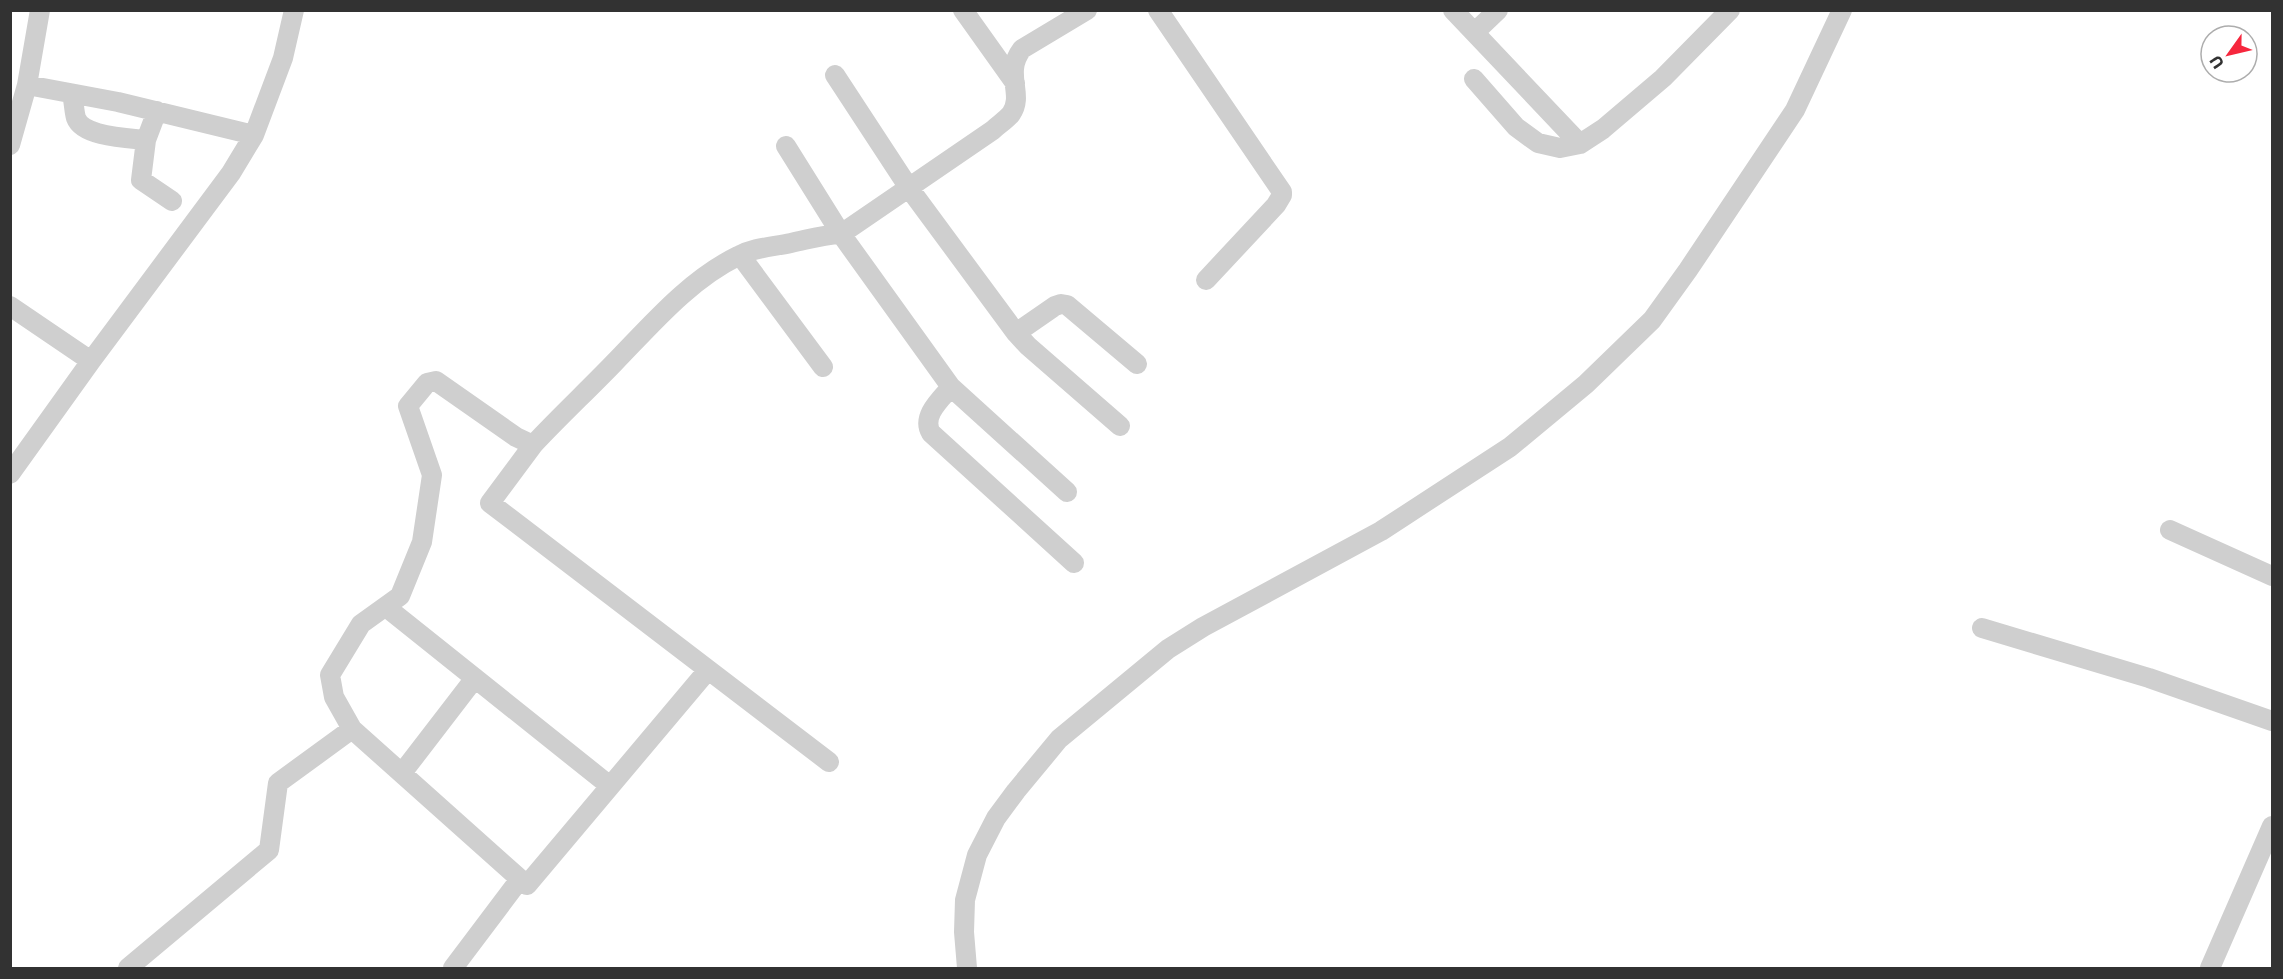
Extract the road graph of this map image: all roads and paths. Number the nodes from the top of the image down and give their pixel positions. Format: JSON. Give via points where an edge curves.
{"nodes":[{"id":1,"x":40,"y":10,"type":"edge"},
{"id":2,"x":294,"y":10,"type":"edge"},
{"id":3,"x":963,"y":10,"type":"edge"},
{"id":4,"x":1087,"y":10,"type":"edge"},
{"id":5,"x":1158,"y":10,"type":"edge"},
{"id":6,"x":1453,"y":10,"type":"edge"},
{"id":7,"x":1498,"y":10,"type":"edge"},
{"id":8,"x":1730,"y":10,"type":"edge"},
{"id":9,"x":1842,"y":10,"type":"edge"},
{"id":10,"x":1475,"y":32,"type":"junction"},
{"id":11,"x":835,"y":75,"type":"dead end"},
{"id":12,"x":1474,"y":79,"type":"dead end"},
{"id":13,"x":1014,"y":83,"type":"junction"},
{"id":14,"x":27,"y":85,"type":"junction"},
{"id":15,"x":72,"y":94,"type":"junction"},
{"id":16,"x":157,"y":111,"type":"junction"},
{"id":17,"x":254,"y":135,"type":"junction"},
{"id":18,"x":146,"y":140,"type":"junction"},
{"id":19,"x":1580,"y":144,"type":"junction"},
{"id":20,"x":10,"y":145,"type":"edge"},
{"id":21,"x":786,"y":146,"type":"dead end"},
{"id":22,"x":909,"y":188,"type":"junction"},
{"id":23,"x":172,"y":201,"type":"dead end"},
{"id":24,"x":841,"y":234,"type":"junction"},
{"id":25,"x":740,"y":255,"type":"junction"},
{"id":26,"x":1206,"y":280,"type":"dead end"},
{"id":27,"x":10,"y":306,"type":"edge"},
{"id":28,"x":1016,"y":333,"type":"junction"},
{"id":29,"x":91,"y":361,"type":"junction"},
{"id":30,"x":1137,"y":364,"type":"dead end"},
{"id":31,"x":823,"y":367,"type":"dead end"},
{"id":32,"x":951,"y":387,"type":"junction"},
{"id":33,"x":1120,"y":426,"type":"dead end"},
{"id":34,"x":533,"y":445,"type":"junction"},
{"id":35,"x":10,"y":474,"type":"edge"},
{"id":36,"x":1067,"y":492,"type":"dead end"},
{"id":37,"x":2170,"y":530,"type":"dead end"},
{"id":38,"x":1074,"y":563,"type":"dead end"},
{"id":39,"x":2272,"y":576,"type":"edge"},
{"id":40,"x":386,"y":606,"type":"junction"},
{"id":41,"x":1982,"y":628,"type":"dead end"},
{"id":42,"x":708,"y":670,"type":"junction"},
{"id":43,"x":475,"y":678,"type":"junction"},
{"id":44,"x":2272,"y":721,"type":"edge"},
{"id":45,"x":352,"y":729,"type":"junction"},
{"id":46,"x":829,"y":762,"type":"dead end"},
{"id":47,"x":402,"y":774,"type":"junction"},
{"id":48,"x":610,"y":786,"type":"junction"},
{"id":49,"x":2272,"y":826,"type":"edge"},
{"id":50,"x":527,"y":885,"type":"dead end"},
{"id":51,"x":129,"y":969,"type":"edge"},
{"id":52,"x":453,"y":969,"type":"edge"},
{"id":53,"x":967,"y":969,"type":"edge"},
{"id":54,"x":2210,"y":969,"type":"edge"}],
"edges":[{"from":1,"to":14,"type":"street"},
{"from":2,"to":17,"type":"street","via":[[283,58]]},
{"from":3,"to":13,"type":"street"},
{"from":4,"to":13,"type":"street","via":[[1022,49],[1013,66]]},
{"from":5,"to":26,"type":"street","via":[[1282,195]]},
{"from":6,"to":10,"type":"street"},
{"from":7,"to":10,"type":"street"},
{"from":8,"to":19,"type":"street","via":[[1663,78]]},
{"from":9,"to":53,"type":"street","via":[[1795,110],[1700,252],[1652,320],[1586,384],[1510,447],[1381,531],[1203,627],[1168,650],[1059,739],[996,818],[977,855],[965,900]]},
{"from":10,"to":19,"type":"street"},
{"from":11,"to":22,"type":"street"},
{"from":12,"to":19,"type":"street","via":[[1516,127],[1538,143],[1560,148]]},
{"from":13,"to":22,"type":"street","via":[[1016,94],[1011,113],[993,130]]},
{"from":14,"to":15,"type":"street"},
{"from":14,"to":20,"type":"street"},
{"from":15,"to":16,"type":"street"},
{"from":15,"to":18,"type":"street","via":[[80,125],[94,133]]},
{"from":16,"to":17,"type":"street"},
{"from":16,"to":18,"type":"street"},
{"from":17,"to":29,"type":"street","via":[[231,173]]},
{"from":18,"to":23,"type":"street","via":[[141,180]]},
{"from":21,"to":24,"type":"street"},
{"from":22,"to":24,"type":"street"},
{"from":22,"to":28,"type":"street"},
{"from":24,"to":25,"type":"street","via":[[819,235]]},
{"from":24,"to":32,"type":"street"},
{"from":25,"to":31,"type":"street"},
{"from":25,"to":34,"type":"street","via":[[692,286]]},
{"from":27,"to":29,"type":"street"},
{"from":28,"to":30,"type":"street","via":[[1055,306],[1067,305]]},
{"from":28,"to":33,"type":"street"},
{"from":29,"to":35,"type":"street"},
{"from":32,"to":36,"type":"street"},
{"from":32,"to":38,"type":"street","via":[[931,412],[927,424],[931,433]]},
{"from":34,"to":40,"type":"street","via":[[436,381],[427,383],[408,406],[432,475],[422,542],[400,596]]},
{"from":34,"to":42,"type":"street","via":[[490,503]]},
{"from":37,"to":39,"type":"street"},
{"from":40,"to":43,"type":"street"},
{"from":40,"to":45,"type":"street","via":[[361,624],[330,675],[334,697]]},
{"from":41,"to":44,"type":"street","via":[[2149,678]]},
{"from":42,"to":46,"type":"street"},
{"from":42,"to":48,"type":"street"},
{"from":43,"to":47,"type":"street"},
{"from":43,"to":48,"type":"street"},
{"from":45,"to":47,"type":"street"},
{"from":45,"to":51,"type":"street","via":[[278,783],[269,850]]},
{"from":47,"to":52,"type":"street","via":[[520,879]]},
{"from":48,"to":50,"type":"street"},
{"from":49,"to":54,"type":"street"}]}
